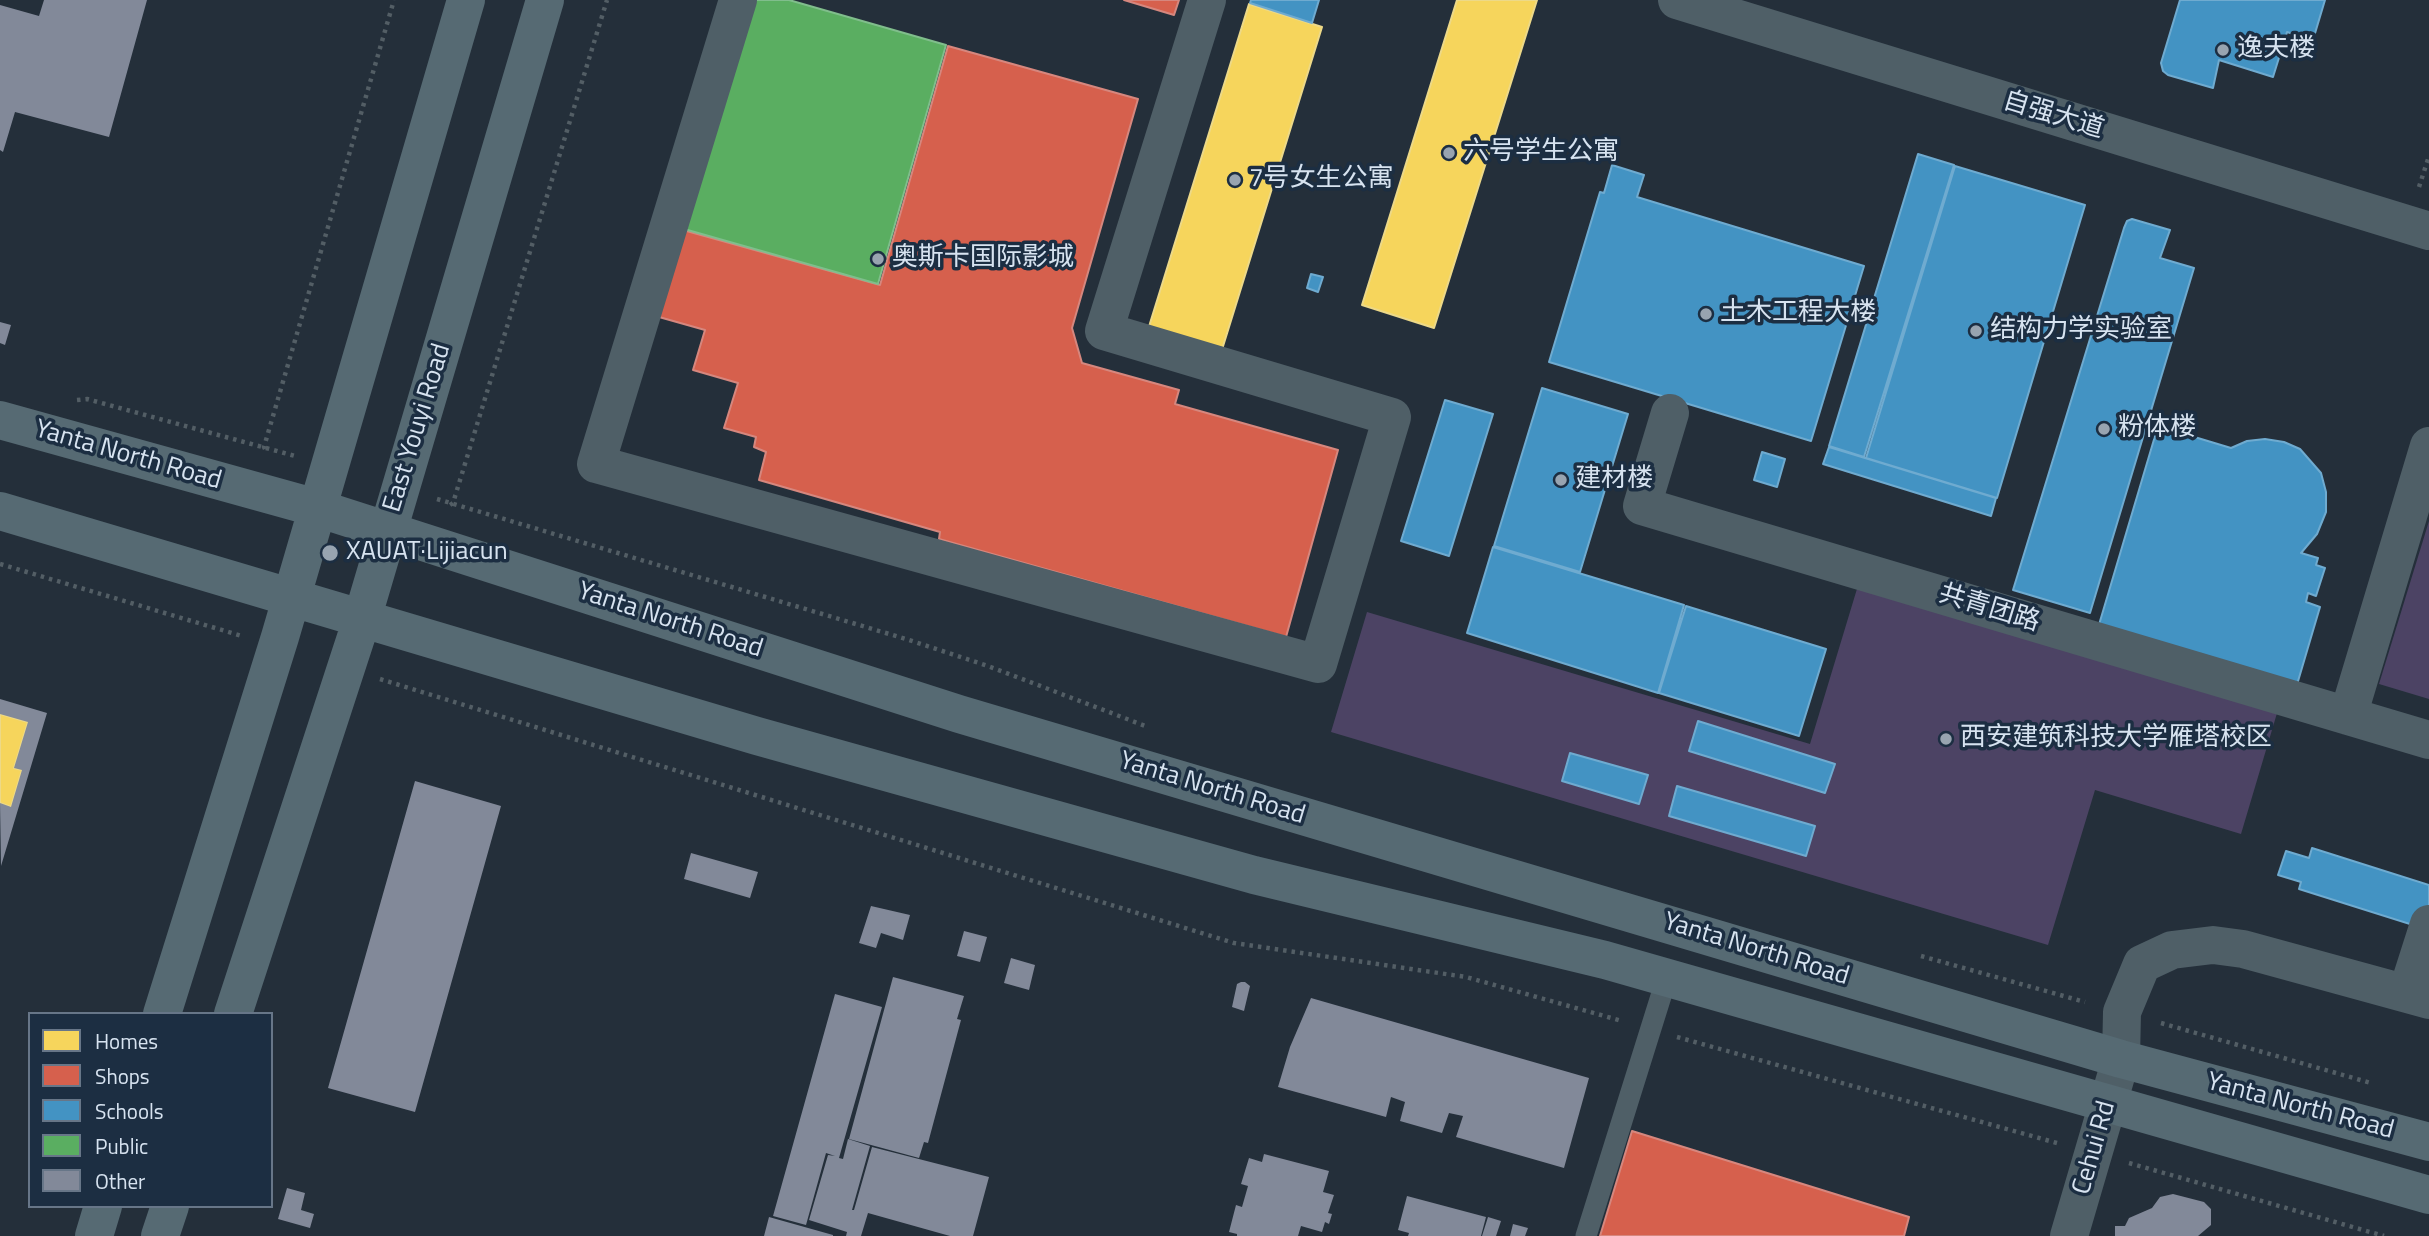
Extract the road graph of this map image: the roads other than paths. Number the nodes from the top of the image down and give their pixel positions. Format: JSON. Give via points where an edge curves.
{"nodes":[{"id":1,"x":466,"y":0,"type":"edge"},
{"id":2,"x":545,"y":0,"type":"edge"},
{"id":3,"x":737,"y":0,"type":"edge"},
{"id":4,"x":1207,"y":0,"type":"edge"},
{"id":5,"x":1677,"y":0,"type":"edge"},
{"id":6,"x":2429,"y":231,"type":"edge"},
{"id":7,"x":1670,"y":413,"type":"dead end"},
{"id":8,"x":0,"y":420,"type":"edge"},
{"id":9,"x":2429,"y":446,"type":"edge"},
{"id":10,"x":317,"y":508,"type":"junction"},
{"id":11,"x":0,"y":511,"type":"edge"},
{"id":12,"x":388,"y":531,"type":"junction"},
{"id":13,"x":290,"y":598,"type":"junction"},
{"id":14,"x":362,"y":619,"type":"junction"},
{"id":15,"x":2348,"y":716,"type":"junction"},
{"id":16,"x":2429,"y":740,"type":"edge"},
{"id":17,"x":2429,"y":924,"type":"edge"},
{"id":18,"x":1667,"y":977,"type":"junction"},
{"id":19,"x":2418,"y":996,"type":"edge"},
{"id":20,"x":164,"y":1012,"type":"edge"},
{"id":21,"x":234,"y":1012,"type":"edge"},
{"id":22,"x":2121,"y":1059,"type":"junction"},
{"id":23,"x":2108,"y":1105,"type":"junction"},
{"id":24,"x":2429,"y":1142,"type":"edge"},
{"id":25,"x":2429,"y":1195,"type":"edge"},
{"id":26,"x":102,"y":1208,"type":"edge"},
{"id":27,"x":169,"y":1208,"type":"edge"},
{"id":28,"x":94,"y":1236,"type":"edge"},
{"id":29,"x":160,"y":1236,"type":"edge"},
{"id":30,"x":1586,"y":1236,"type":"edge"},
{"id":31,"x":2069,"y":1236,"type":"edge"}],
"edges":[{"from":1,"to":10,"type":"main road"},
{"from":2,"to":12,"type":"main road","name":"East Youyi Road"},
{"from":3,"to":4,"type":"street","via":[[596,464],[1318,664],[1392,417],[1104,331]]},
{"from":5,"to":6,"type":"street","name":"自强大道"},
{"from":7,"to":15,"type":"street","name":"共青团路","via":[[1642,506]]},
{"from":8,"to":10,"type":"main road","name":"Yanta North Road"},
{"from":9,"to":15,"type":"street"},
{"from":10,"to":12,"type":"main road","name":"Yanta North Road"},
{"from":10,"to":13,"type":"main road"},
{"from":11,"to":13,"type":"main road","name":"Yanta North Road"},
{"from":12,"to":14,"type":"main road","name":"East Youyi Road"},
{"from":12,"to":22,"type":"main road","name":"Yanta North Road","via":[[959,714]]},
{"from":13,"to":14,"type":"main road","name":"Yanta North Road"},
{"from":13,"to":20,"type":"main road"},
{"from":14,"to":18,"type":"main road","name":"Yanta North Road","via":[[1254,875]]},
{"from":14,"to":21,"type":"main road","name":"East Youyi Road"},
{"from":15,"to":16,"type":"street","name":"共青团路"},
{"from":17,"to":19,"type":"street"},
{"from":18,"to":23,"type":"main road","name":"Yanta North Road"},
{"from":18,"to":30,"type":"lane"},
{"from":19,"to":22,"type":"street","name":"Cehui Rd","via":[[2243,949],[2213,945],[2172,950],[2142,964],[2122,1012]]},
{"from":22,"to":23,"type":"street","name":"Cehui Rd"},
{"from":22,"to":24,"type":"main road","name":"Yanta North Road"},
{"from":23,"to":25,"type":"main road","name":"Yanta North Road"},
{"from":23,"to":31,"type":"street","name":"Cehui Rd"},
{"from":26,"to":28,"type":"main road"},
{"from":27,"to":29,"type":"main road"}]}
